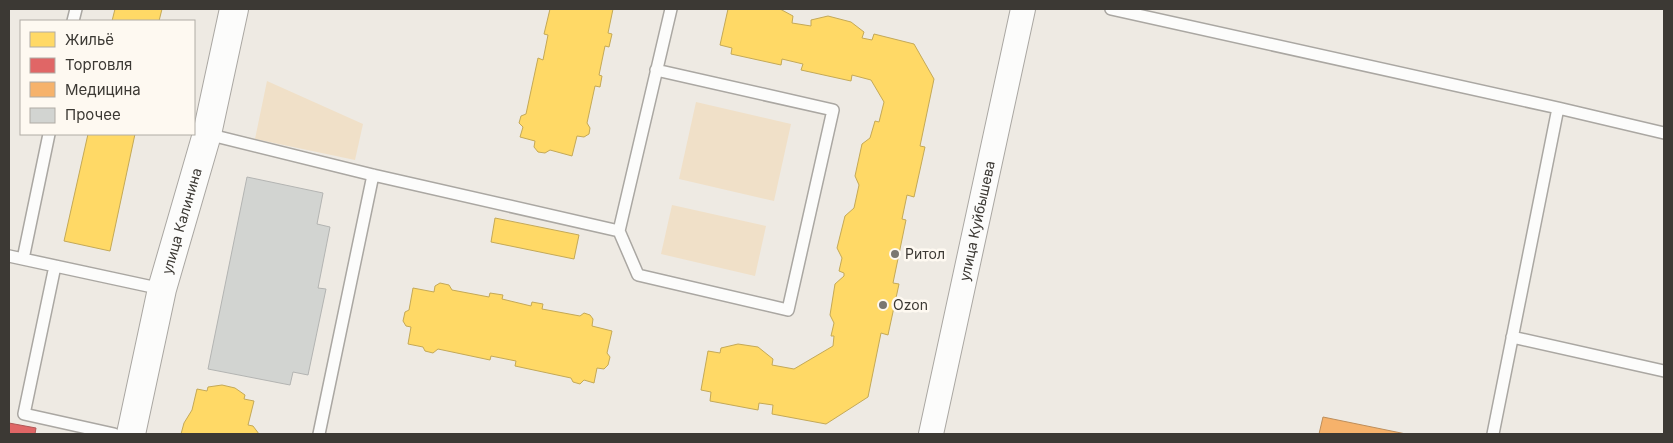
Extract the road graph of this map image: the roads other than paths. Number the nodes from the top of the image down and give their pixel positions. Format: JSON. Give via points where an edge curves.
{"nodes":[{"id":1,"x":234,"y":9,"type":"edge"},
{"id":2,"x":671,"y":9,"type":"edge"},
{"id":3,"x":1023,"y":9,"type":"edge"},
{"id":4,"x":1110,"y":9,"type":"edge"},
{"id":5,"x":656,"y":70,"type":"junction"},
{"id":6,"x":1558,"y":108,"type":"junction"},
{"id":7,"x":1664,"y":133,"type":"edge"},
{"id":8,"x":207,"y":134,"type":"junction"},
{"id":9,"x":50,"y":135,"type":"edge"},
{"id":10,"x":373,"y":175,"type":"junction"},
{"id":11,"x":619,"y":230,"type":"junction"},
{"id":12,"x":9,"y":256,"type":"edge"},
{"id":13,"x":23,"y":259,"type":"junction"},
{"id":14,"x":55,"y":266,"type":"junction"},
{"id":15,"x":162,"y":289,"type":"junction"},
{"id":16,"x":1512,"y":337,"type":"junction"},
{"id":17,"x":1664,"y":371,"type":"edge"},
{"id":18,"x":114,"y":434,"type":"edge"},
{"id":19,"x":131,"y":434,"type":"edge"},
{"id":20,"x":318,"y":434,"type":"edge"},
{"id":21,"x":931,"y":434,"type":"edge"},
{"id":22,"x":1493,"y":434,"type":"edge"}],
"edges":[{"from":1,"to":8,"type":"street","name":"улица Калинина"},
{"from":2,"to":5,"type":"lane"},
{"from":3,"to":21,"type":"street","name":"улица Куйбышева"},
{"from":4,"to":6,"type":"lane"},
{"from":5,"to":11,"type":"lane"},
{"from":5,"to":11,"type":"lane","via":[[833,110],[788,310],[638,275]]},
{"from":6,"to":7,"type":"lane"},
{"from":6,"to":16,"type":"lane"},
{"from":8,"to":10,"type":"lane"},
{"from":8,"to":15,"type":"street","name":"улица Калинина"},
{"from":9,"to":13,"type":"lane"},
{"from":10,"to":11,"type":"lane"},
{"from":10,"to":20,"type":"lane"},
{"from":12,"to":13,"type":"lane"},
{"from":13,"to":14,"type":"lane"},
{"from":14,"to":15,"type":"lane"},
{"from":14,"to":18,"type":"lane","via":[[24,414]]},
{"from":15,"to":19,"type":"street","name":"улица Калинина"},
{"from":16,"to":17,"type":"lane"},
{"from":16,"to":22,"type":"lane"}]}
